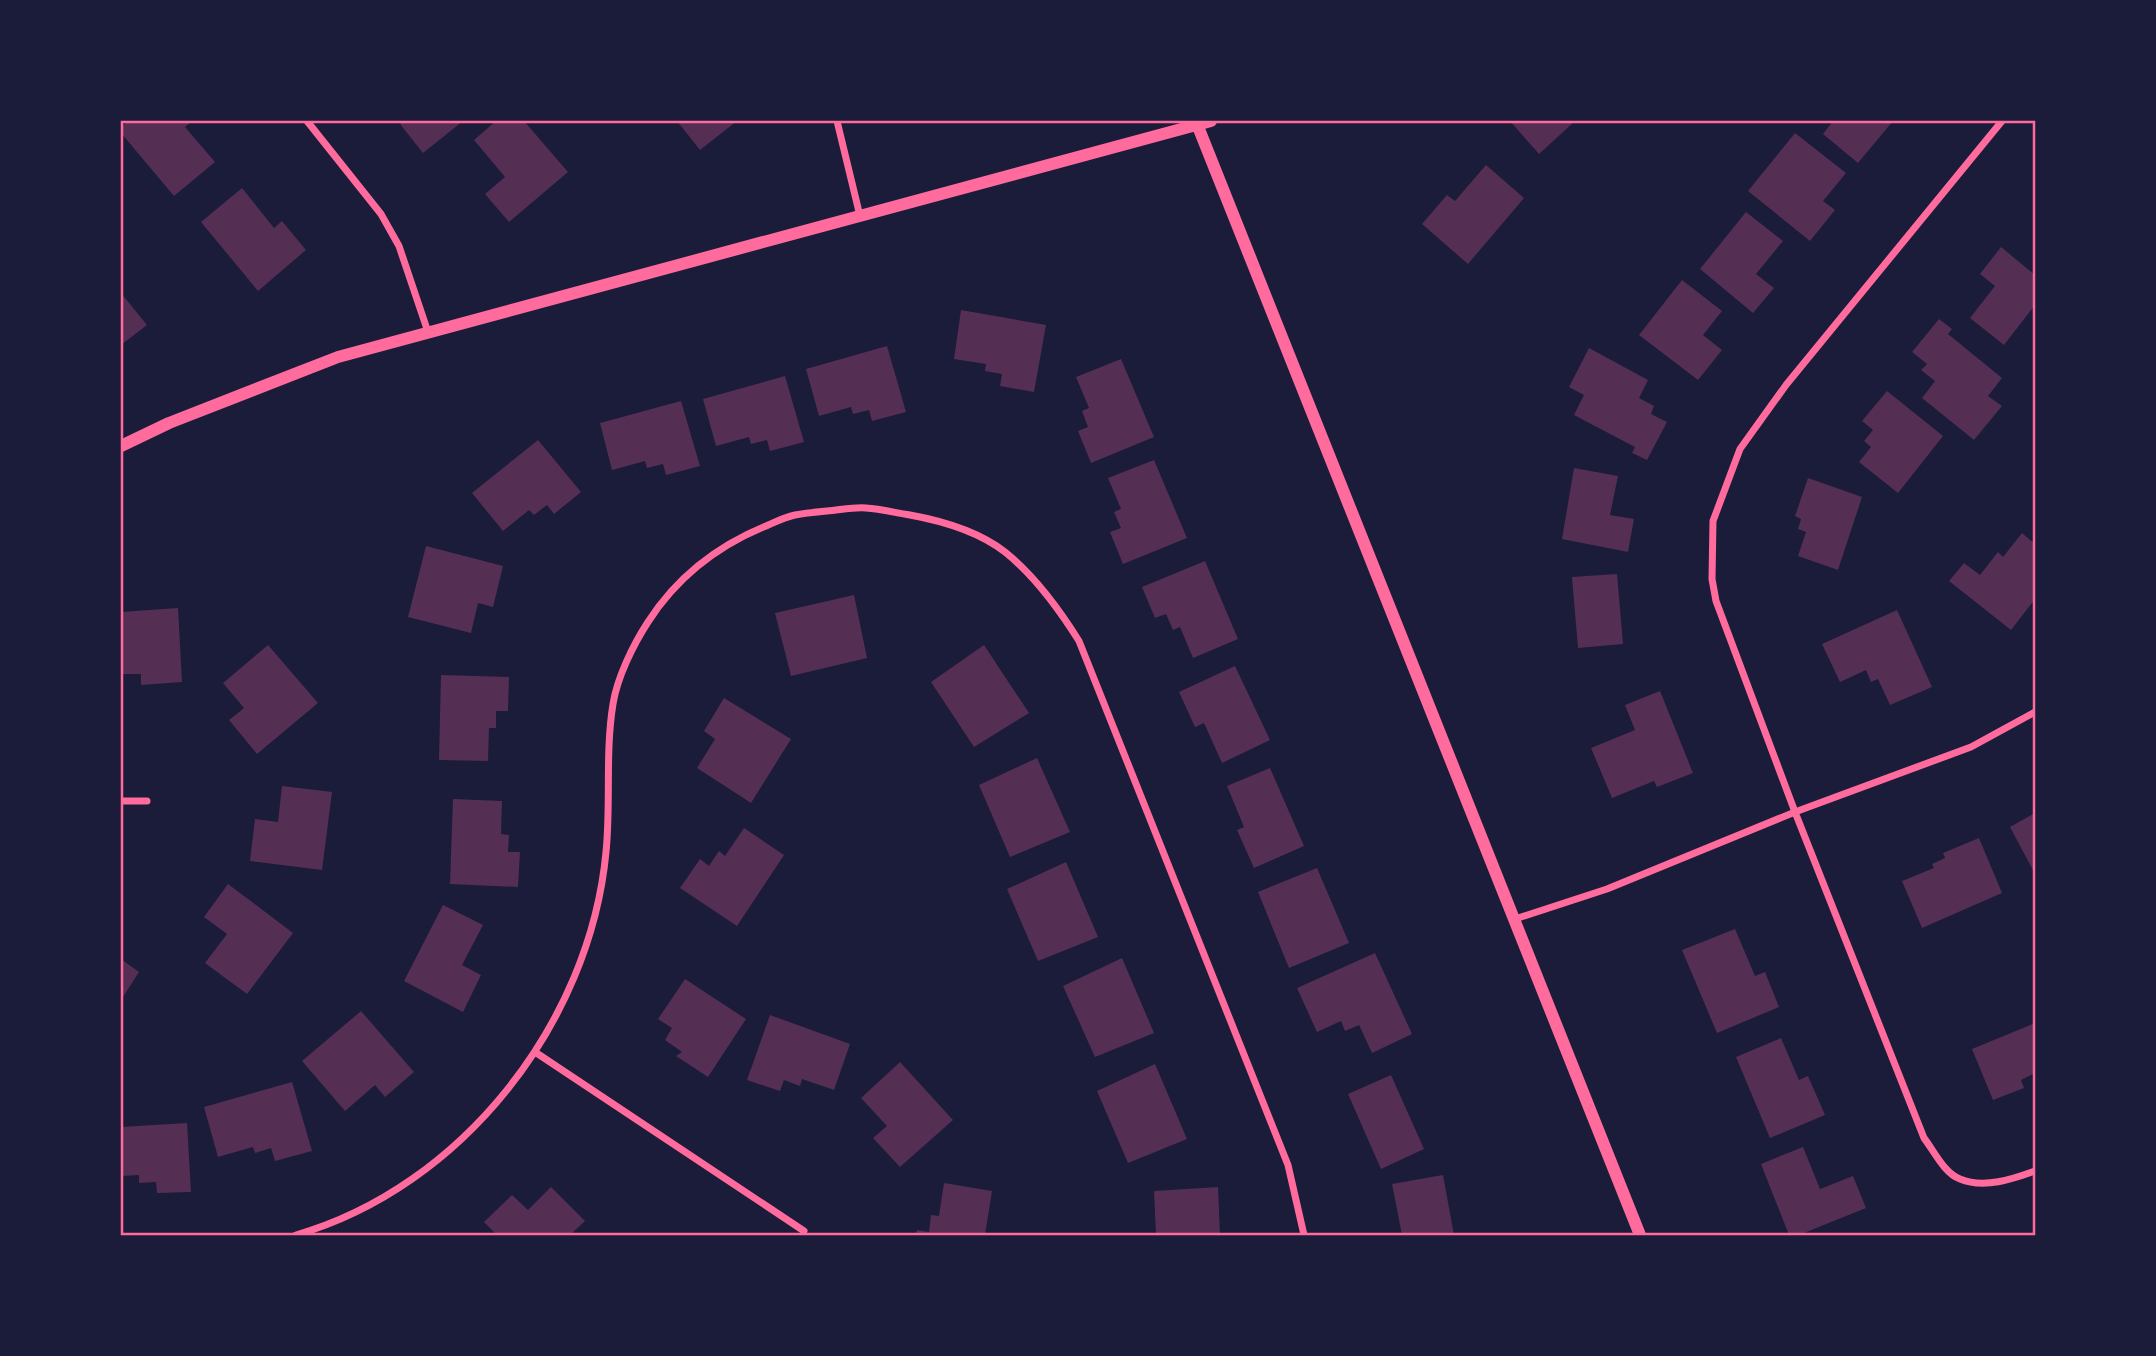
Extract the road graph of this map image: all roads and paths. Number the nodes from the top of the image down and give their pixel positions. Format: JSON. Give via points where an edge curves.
{"nodes":[{"id":1,"x":307,"y":121,"type":"edge"},
{"id":2,"x":837,"y":121,"type":"edge"},
{"id":3,"x":2002,"y":121,"type":"edge"},
{"id":4,"x":1204,"y":122,"type":"edge"},
{"id":5,"x":860,"y":216,"type":"junction"},
{"id":6,"x":428,"y":332,"type":"junction"},
{"id":7,"x":121,"y":446,"type":"edge"},
{"id":8,"x":2035,"y":712,"type":"edge"},
{"id":9,"x":147,"y":800,"type":"dead end"},
{"id":10,"x":121,"y":801,"type":"edge"},
{"id":11,"x":1795,"y":812,"type":"junction"},
{"id":12,"x":1515,"y":919,"type":"junction"},
{"id":13,"x":535,"y":1052,"type":"junction"},
{"id":14,"x":2035,"y":1171,"type":"edge"},
{"id":15,"x":804,"y":1231,"type":"dead end"},
{"id":16,"x":296,"y":1235,"type":"edge"},
{"id":17,"x":1304,"y":1235,"type":"edge"},
{"id":18,"x":1640,"y":1235,"type":"edge"}],
"edges":[{"from":1,"to":6,"type":"street","via":[[381,214],[399,246]]},
{"from":2,"to":5,"type":"street"},
{"from":3,"to":11,"type":"street","via":[[1786,385],[1740,449],[1713,521],[1716,601]]},
{"from":4,"to":5,"type":"street"},
{"from":4,"to":12,"type":"street"},
{"from":5,"to":6,"type":"street"},
{"from":6,"to":7,"type":"street","via":[[338,357]]},
{"from":8,"to":11,"type":"street","via":[[1971,747]]},
{"from":9,"to":10,"type":"street"},
{"from":11,"to":12,"type":"street","via":[[1607,889]]},
{"from":11,"to":14,"type":"street","via":[[1924,1138],[1944,1167],[1960,1179],[1994,1184]]},
{"from":12,"to":18,"type":"street"},
{"from":13,"to":15,"type":"street"},
{"from":13,"to":16,"type":"street","via":[[496,1105],[451,1149],[398,1189],[330,1225]]},
{"from":13,"to":17,"type":"street","via":[[566,995],[599,898],[606,852],[613,701],[648,622],[702,561],[734,539],[793,515],[863,508],[938,520],[979,536],[1005,553],[1056,605],[1079,641],[1288,1165]]}]}
